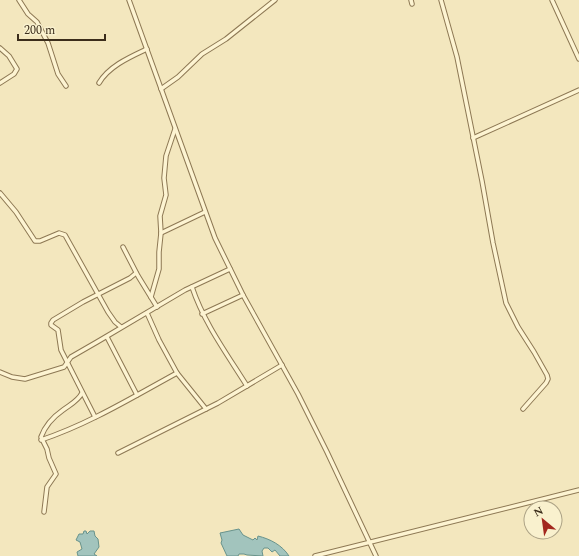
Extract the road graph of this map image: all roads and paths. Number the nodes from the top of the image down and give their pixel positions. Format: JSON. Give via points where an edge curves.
{"nodes":[{"id":1,"x":19,"y":0,"type":"edge"},
{"id":2,"x":129,"y":0,"type":"edge"},
{"id":3,"x":275,"y":0,"type":"edge"},
{"id":4,"x":441,"y":0,"type":"edge"},
{"id":5,"x":552,"y":0,"type":"edge"},
{"id":6,"x":0,"y":48,"type":"edge"},
{"id":7,"x":146,"y":49,"type":"junction"},
{"id":8,"x":579,"y":59,"type":"edge"},
{"id":9,"x":0,"y":83,"type":"edge"},
{"id":10,"x":99,"y":83,"type":"dead end"},
{"id":11,"x":66,"y":86,"type":"dead end"},
{"id":12,"x":161,"y":89,"type":"junction"},
{"id":13,"x":579,"y":90,"type":"edge"},
{"id":14,"x":175,"y":129,"type":"junction"},
{"id":15,"x":473,"y":138,"type":"junction"},
{"id":16,"x":0,"y":193,"type":"edge"},
{"id":17,"x":205,"y":212,"type":"junction"},
{"id":18,"x":161,"y":233,"type":"junction"},
{"id":19,"x":123,"y":247,"type":"dead end"},
{"id":20,"x":230,"y":269,"type":"junction"},
{"id":21,"x":136,"y":273,"type":"junction"},
{"id":22,"x":192,"y":287,"type":"junction"},
{"id":23,"x":98,"y":295,"type":"junction"},
{"id":24,"x":242,"y":295,"type":"junction"},
{"id":25,"x":151,"y":297,"type":"junction"},
{"id":26,"x":157,"y":306,"type":"junction"},
{"id":27,"x":147,"y":314,"type":"junction"},
{"id":28,"x":202,"y":314,"type":"junction"},
{"id":29,"x":121,"y":327,"type":"junction"},
{"id":30,"x":107,"y":336,"type":"junction"},
{"id":31,"x":67,"y":362,"type":"junction"},
{"id":32,"x":282,"y":365,"type":"junction"},
{"id":33,"x":0,"y":372,"type":"edge"},
{"id":34,"x":177,"y":373,"type":"junction"},
{"id":35,"x":247,"y":386,"type":"junction"},
{"id":36,"x":82,"y":393,"type":"junction"},
{"id":37,"x":137,"y":395,"type":"junction"},
{"id":38,"x":523,"y":408,"type":"dead end"},
{"id":39,"x":206,"y":409,"type":"junction"},
{"id":40,"x":95,"y":417,"type":"junction"},
{"id":41,"x":41,"y":440,"type":"junction"},
{"id":42,"x":118,"y":453,"type":"dead end"},
{"id":43,"x":579,"y":490,"type":"edge"},
{"id":44,"x":44,"y":512,"type":"dead end"},
{"id":45,"x":369,"y":543,"type":"junction"},
{"id":46,"x":315,"y":556,"type":"edge"},
{"id":47,"x":376,"y":556,"type":"edge"}],
"edges":[{"from":1,"to":11,"type":"street","via":[[37,22],[48,43],[58,74]]},
{"from":2,"to":7,"type":"street"},
{"from":3,"to":12,"type":"street","via":[[226,39],[202,54]]},
{"from":4,"to":15,"type":"street","via":[[457,57]]},
{"from":5,"to":8,"type":"street"},
{"from":6,"to":9,"type":"street","via":[[17,69]]},
{"from":7,"to":10,"type":"street","via":[[119,64]]},
{"from":7,"to":12,"type":"street"},
{"from":12,"to":14,"type":"street"},
{"from":13,"to":15,"type":"street"},
{"from":14,"to":17,"type":"street"},
{"from":14,"to":18,"type":"street","via":[[166,156],[166,195],[160,216]]},
{"from":15,"to":38,"type":"street","via":[[506,303],[548,379]]},
{"from":16,"to":23,"type":"street","via":[[35,241],[59,233],[65,235]]},
{"from":17,"to":18,"type":"street"},
{"from":17,"to":20,"type":"street"},
{"from":18,"to":25,"type":"street","via":[[159,269]]},
{"from":19,"to":21,"type":"street"},
{"from":20,"to":22,"type":"street"},
{"from":20,"to":24,"type":"street"},
{"from":21,"to":23,"type":"street"},
{"from":21,"to":25,"type":"street"},
{"from":22,"to":26,"type":"street"},
{"from":22,"to":28,"type":"street"},
{"from":23,"to":29,"type":"street"},
{"from":23,"to":31,"type":"street","via":[[51,323],[58,330],[61,350]]},
{"from":24,"to":28,"type":"street"},
{"from":24,"to":32,"type":"street"},
{"from":25,"to":26,"type":"street"},
{"from":26,"to":27,"type":"street"},
{"from":27,"to":29,"type":"street"},
{"from":27,"to":34,"type":"street"},
{"from":28,"to":35,"type":"street"},
{"from":29,"to":30,"type":"street"},
{"from":30,"to":31,"type":"street","via":[[70,357]]},
{"from":30,"to":37,"type":"street"},
{"from":31,"to":33,"type":"street","via":[[63,367],[25,379]]},
{"from":31,"to":36,"type":"street"},
{"from":32,"to":35,"type":"street"},
{"from":32,"to":45,"type":"street","via":[[327,452]]},
{"from":34,"to":37,"type":"street"},
{"from":34,"to":39,"type":"street"},
{"from":35,"to":39,"type":"street"},
{"from":36,"to":40,"type":"street"},
{"from":36,"to":41,"type":"street","via":[[48,424]]},
{"from":37,"to":40,"type":"street"},
{"from":39,"to":42,"type":"street"},
{"from":40,"to":41,"type":"street"},
{"from":41,"to":44,"type":"street","via":[[56,474],[47,488]]},
{"from":43,"to":45,"type":"street"},
{"from":45,"to":46,"type":"street"},
{"from":45,"to":47,"type":"street"}]}
